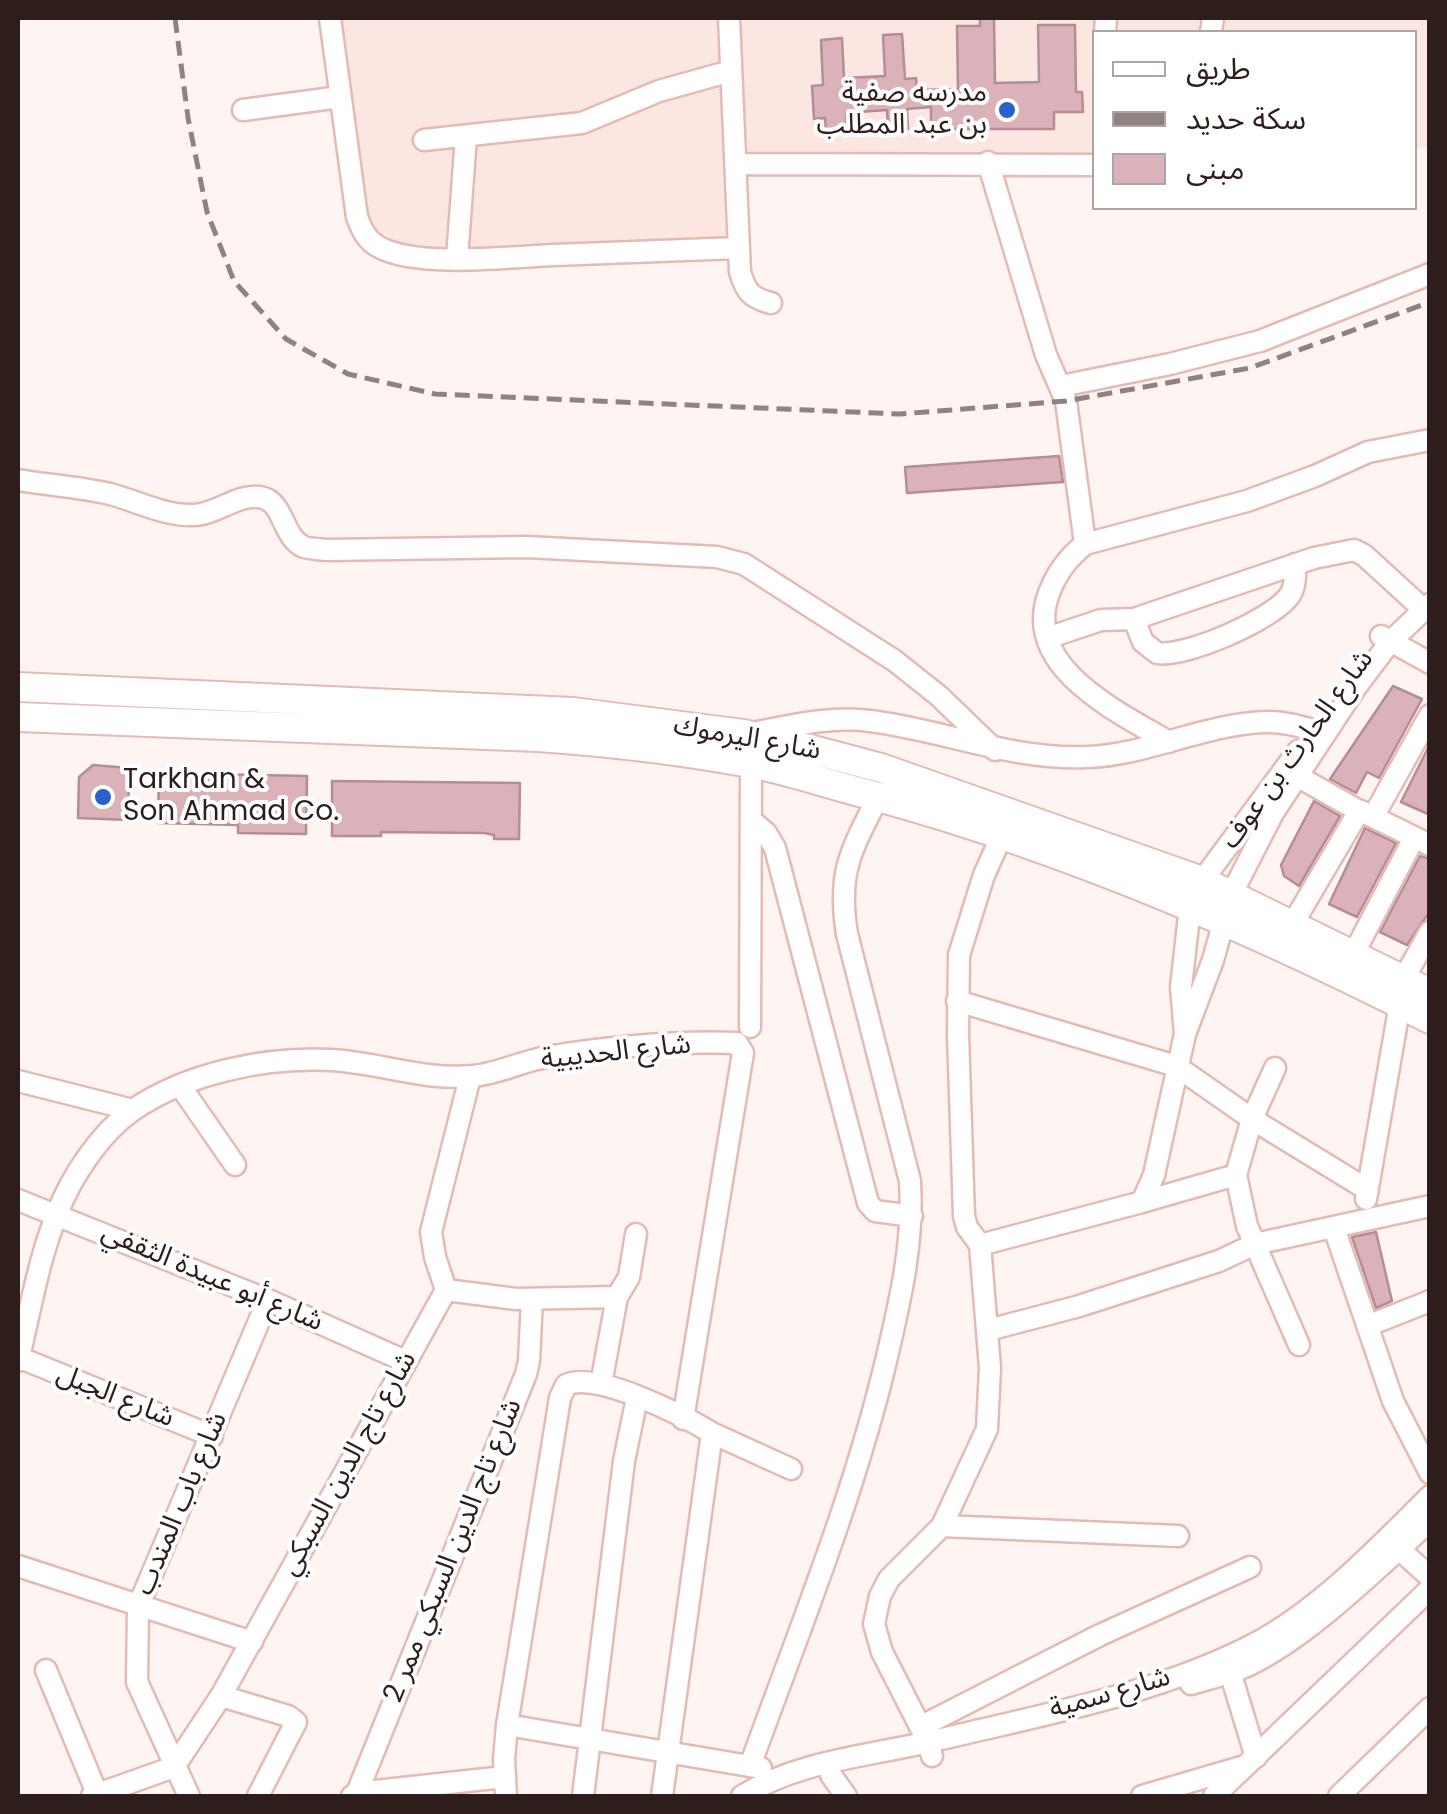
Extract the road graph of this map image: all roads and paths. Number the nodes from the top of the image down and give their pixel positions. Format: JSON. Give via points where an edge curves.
{"nodes":[{"id":1,"x":330,"y":18,"type":"edge"},
{"id":2,"x":729,"y":18,"type":"edge"},
{"id":3,"x":731,"y":71,"type":"junction"},
{"id":4,"x":340,"y":98,"type":"junction"},
{"id":5,"x":242,"y":110,"type":"dead end"},
{"id":6,"x":466,"y":137,"type":"junction"},
{"id":7,"x":424,"y":140,"type":"dead end"},
{"id":8,"x":988,"y":162,"type":"junction"},
{"id":9,"x":737,"y":164,"type":"junction"},
{"id":10,"x":1092,"y":165,"type":"edge"},
{"id":11,"x":738,"y":248,"type":"junction"},
{"id":12,"x":456,"y":258,"type":"junction"},
{"id":13,"x":1430,"y":274,"type":"edge"},
{"id":14,"x":771,"y":303,"type":"dead end"},
{"id":15,"x":1062,"y":386,"type":"junction"},
{"id":16,"x":1430,"y":440,"type":"edge"},
{"id":17,"x":18,"y":480,"type":"edge"},
{"id":18,"x":1086,"y":544,"type":"junction"},
{"id":19,"x":1295,"y":564,"type":"junction"},
{"id":20,"x":1424,"y":602,"type":"edge"},
{"id":21,"x":1134,"y":619,"type":"junction"},
{"id":22,"x":1047,"y":638,"type":"junction"},
{"id":23,"x":1385,"y":639,"type":"junction"},
{"id":24,"x":1430,"y":663,"type":"edge"},
{"id":25,"x":18,"y":687,"type":"edge"},
{"id":26,"x":1430,"y":716,"type":"edge"},
{"id":27,"x":18,"y":717,"type":"edge"},
{"id":28,"x":1318,"y":732,"type":"junction"},
{"id":29,"x":743,"y":734,"type":"junction"},
{"id":30,"x":1168,"y":742,"type":"junction"},
{"id":31,"x":798,"y":746,"type":"junction"},
{"id":32,"x":995,"y":750,"type":"junction"},
{"id":33,"x":752,"y":763,"type":"junction"},
{"id":34,"x":788,"y":773,"type":"junction"},
{"id":35,"x":1298,"y":776,"type":"junction"},
{"id":36,"x":878,"y":796,"type":"junction"},
{"id":37,"x":1366,"y":814,"type":"junction"},
{"id":38,"x":752,"y":820,"type":"junction"},
{"id":39,"x":1002,"y":834,"type":"junction"},
{"id":40,"x":1425,"y":841,"type":"edge"},
{"id":41,"x":1202,"y":881,"type":"junction"},
{"id":42,"x":1231,"y":895,"type":"junction"},
{"id":43,"x":1188,"y":915,"type":"junction"},
{"id":44,"x":1292,"y":925,"type":"junction"},
{"id":45,"x":1222,"y":930,"type":"junction"},
{"id":46,"x":1430,"y":932,"type":"edge"},
{"id":47,"x":1353,"y":956,"type":"junction"},
{"id":48,"x":1401,"y":992,"type":"junction"},
{"id":49,"x":1430,"y":993,"type":"edge"},
{"id":50,"x":957,"y":1000,"type":"junction"},
{"id":51,"x":1430,"y":1019,"type":"edge"},
{"id":52,"x":750,"y":1027,"type":"dead end"},
{"id":53,"x":1185,"y":1034,"type":"junction"},
{"id":54,"x":1176,"y":1066,"type":"junction"},
{"id":55,"x":1275,"y":1068,"type":"dead end"},
{"id":56,"x":470,"y":1077,"type":"junction"},
{"id":57,"x":18,"y":1081,"type":"edge"},
{"id":58,"x":181,"y":1087,"type":"junction"},
{"id":59,"x":133,"y":1110,"type":"junction"},
{"id":60,"x":1252,"y":1119,"type":"junction"},
{"id":61,"x":235,"y":1165,"type":"dead end"},
{"id":62,"x":1236,"y":1175,"type":"junction"},
{"id":63,"x":1368,"y":1190,"type":"junction"},
{"id":64,"x":18,"y":1200,"type":"edge"},
{"id":65,"x":1142,"y":1202,"type":"junction"},
{"id":66,"x":1430,"y":1206,"type":"edge"},
{"id":67,"x":57,"y":1213,"type":"junction"},
{"id":68,"x":912,"y":1216,"type":"junction"},
{"id":69,"x":1361,"y":1221,"type":"junction"},
{"id":70,"x":1334,"y":1228,"type":"junction"},
{"id":71,"x":636,"y":1234,"type":"dead end"},
{"id":72,"x":1255,"y":1244,"type":"junction"},
{"id":73,"x":980,"y":1246,"type":"junction"},
{"id":74,"x":446,"y":1290,"type":"junction"},
{"id":75,"x":617,"y":1297,"type":"junction"},
{"id":76,"x":25,"y":1299,"type":"edge"},
{"id":77,"x":532,"y":1299,"type":"junction"},
{"id":78,"x":268,"y":1300,"type":"junction"},
{"id":79,"x":1430,"y":1301,"type":"edge"},
{"id":80,"x":1368,"y":1326,"type":"junction"},
{"id":81,"x":988,"y":1330,"type":"junction"},
{"id":82,"x":1298,"y":1344,"type":"dead end"},
{"id":83,"x":18,"y":1359,"type":"edge"},
{"id":84,"x":405,"y":1361,"type":"junction"},
{"id":85,"x":602,"y":1384,"type":"junction"},
{"id":86,"x":637,"y":1398,"type":"junction"},
{"id":87,"x":683,"y":1419,"type":"junction"},
{"id":88,"x":712,"y":1433,"type":"junction"},
{"id":89,"x":212,"y":1436,"type":"junction"},
{"id":90,"x":791,"y":1468,"type":"dead end"},
{"id":91,"x":1430,"y":1473,"type":"edge"},
{"id":92,"x":1430,"y":1496,"type":"edge"},
{"id":93,"x":1430,"y":1522,"type":"edge"},
{"id":94,"x":942,"y":1526,"type":"junction"},
{"id":95,"x":1178,"y":1536,"type":"dead end"},
{"id":96,"x":1398,"y":1549,"type":"junction"},
{"id":97,"x":18,"y":1566,"type":"edge"},
{"id":98,"x":1250,"y":1567,"type":"dead end"},
{"id":99,"x":1430,"y":1577,"type":"edge"},
{"id":100,"x":1430,"y":1588,"type":"edge"},
{"id":101,"x":138,"y":1607,"type":"junction"},
{"id":102,"x":252,"y":1642,"type":"junction"},
{"id":103,"x":46,"y":1670,"type":"dead end"},
{"id":104,"x":1230,"y":1672,"type":"junction"},
{"id":105,"x":221,"y":1696,"type":"junction"},
{"id":106,"x":1430,"y":1708,"type":"edge"},
{"id":107,"x":507,"y":1724,"type":"junction"},
{"id":108,"x":590,"y":1738,"type":"junction"},
{"id":109,"x":926,"y":1742,"type":"junction"},
{"id":110,"x":666,"y":1750,"type":"junction"},
{"id":111,"x":1253,"y":1761,"type":"junction"},
{"id":112,"x":750,"y":1766,"type":"junction"},
{"id":113,"x":174,"y":1768,"type":"junction"},
{"id":114,"x":786,"y":1772,"type":"junction"},
{"id":115,"x":832,"y":1775,"type":"junction"},
{"id":116,"x":505,"y":1787,"type":"edge"},
{"id":117,"x":402,"y":1793,"type":"edge"},
{"id":118,"x":355,"y":1795,"type":"edge"},
{"id":119,"x":96,"y":1796,"type":"edge"},
{"id":120,"x":189,"y":1796,"type":"edge"},
{"id":121,"x":258,"y":1796,"type":"edge"},
{"id":122,"x":583,"y":1796,"type":"edge"},
{"id":123,"x":662,"y":1796,"type":"edge"},
{"id":124,"x":742,"y":1796,"type":"edge"},
{"id":125,"x":765,"y":1796,"type":"edge"},
{"id":126,"x":846,"y":1796,"type":"edge"},
{"id":127,"x":1142,"y":1796,"type":"edge"},
{"id":128,"x":1214,"y":1796,"type":"edge"},
{"id":129,"x":1339,"y":1796,"type":"edge"}],
"edges":[{"from":1,"to":4,"type":"street"},
{"from":2,"to":3,"type":"street"},
{"from":3,"to":6,"type":"street","via":[[582,123]]},
{"from":3,"to":9,"type":"street"},
{"from":4,"to":5,"type":"street"},
{"from":4,"to":12,"type":"street","via":[[365,236],[398,254]]},
{"from":6,"to":7,"type":"street"},
{"from":6,"to":12,"type":"street"},
{"from":8,"to":9,"type":"street"},
{"from":8,"to":10,"type":"street"},
{"from":8,"to":15,"type":"street","via":[[1046,355]]},
{"from":9,"to":11,"type":"street"},
{"from":11,"to":12,"type":"street"},
{"from":11,"to":14,"type":"street","via":[[746,292]]},
{"from":13,"to":15,"type":"street","via":[[1260,341]]},
{"from":15,"to":18,"type":"street"},
{"from":16,"to":18,"type":"street","via":[[1368,452],[1247,500]]},
{"from":17,"to":32,"type":"street","via":[[108,493],[195,516],[261,497],[304,547],[327,550],[527,547],[744,564],[908,671]]},
{"from":18,"to":22,"type":"street","via":[[1052,586],[1042,620]]},
{"from":19,"to":20,"type":"street","via":[[1354,550]]},
{"from":19,"to":21,"type":"street"},
{"from":19,"to":21,"type":"street","via":[[1294,586],[1274,612],[1192,648],[1156,652],[1143,642]]},
{"from":20,"to":23,"type":"street","name":"شارع الحارث بن عوف"},
{"from":21,"to":22,"type":"street","via":[[1101,620]]},
{"from":22,"to":30,"type":"street","via":[[1056,658],[1092,695]]},
{"from":23,"to":24,"type":"street"},
{"from":23,"to":28,"type":"street","name":"شارع الحارث بن عوف"},
{"from":25,"to":29,"type":"highway","name":"شارع اليرموك","via":[[509,707]]},
{"from":26,"to":37,"type":"street"},
{"from":27,"to":33,"type":"highway","name":"شارع اليرموك","via":[[538,736]]},
{"from":28,"to":30,"type":"street","via":[[1266,722]]},
{"from":28,"to":35,"type":"street","name":"شارع الحارث بن عوف"},
{"from":28,"to":41,"type":"street","name":"شارع الحارث بن عوف"},
{"from":29,"to":31,"type":"highway","name":"شارع اليرموك"},
{"from":29,"to":32,"type":"street","via":[[867,720]]},
{"from":30,"to":32,"type":"street","via":[[1092,757]]},
{"from":31,"to":34,"type":"highway"},
{"from":31,"to":41,"type":"highway","name":"شارع اليرموك","via":[[881,768]]},
{"from":33,"to":34,"type":"highway","name":"شارع اليرموك"},
{"from":33,"to":38,"type":"street"},
{"from":34,"to":36,"type":"highway","name":"شارع اليرموك"},
{"from":35,"to":37,"type":"street"},
{"from":35,"to":42,"type":"street","name":"شارع الحارث بن عوف"},
{"from":36,"to":39,"type":"highway","name":"شارع اليرموك"},
{"from":36,"to":68,"type":"street","via":[[842,880],[842,904],[910,1181]]},
{"from":37,"to":40,"type":"street"},
{"from":37,"to":44,"type":"street"},
{"from":38,"to":52,"type":"street"},
{"from":38,"to":68,"type":"street","via":[[775,848],[868,1202],[875,1211]]},
{"from":39,"to":43,"type":"highway","name":"شارع اليرموك"},
{"from":39,"to":50,"type":"street","via":[[965,932]]},
{"from":40,"to":47,"type":"street"},
{"from":41,"to":42,"type":"highway","name":"شارع اليرموك"},
{"from":41,"to":43,"type":"street","name":"شارع الحارث بن عوف"},
{"from":42,"to":44,"type":"highway","name":"شارع اليرموك"},
{"from":42,"to":45,"type":"street","name":"شارع الحارث بن عوف"},
{"from":43,"to":45,"type":"highway","name":"شارع اليرموك"},
{"from":43,"to":53,"type":"street","name":"شارع الحارث بن عوف","via":[[1180,998]]},
{"from":44,"to":47,"type":"highway","name":"شارع اليرموك"},
{"from":45,"to":48,"type":"highway","name":"شارع اليرموك"},
{"from":45,"to":53,"type":"street","name":"شارع الحارث بن عوف"},
{"from":46,"to":48,"type":"street"},
{"from":47,"to":48,"type":"highway","name":"شارع اليرموك"},
{"from":48,"to":49,"type":"highway","name":"شارع اليرموك"},
{"from":48,"to":51,"type":"highway","name":"شارع اليرموك"},
{"from":48,"to":63,"type":"street"},
{"from":50,"to":54,"type":"street"},
{"from":50,"to":73,"type":"street","via":[[964,1216]]},
{"from":53,"to":54,"type":"street","name":"شارع الحارث بن عوف"},
{"from":54,"to":60,"type":"street"},
{"from":54,"to":65,"type":"street","name":"شارع الحارث بن عوف","via":[[1154,1175]]},
{"from":55,"to":60,"type":"street"},
{"from":56,"to":58,"type":"street","name":"شارع الحديبية","via":[[301,1060],[242,1067]]},
{"from":56,"to":74,"type":"street","via":[[431,1232]]},
{"from":56,"to":87,"type":"street","name":"شارع الحديبية","via":[[546,1057],[740,1045]]},
{"from":57,"to":59,"type":"street"},
{"from":58,"to":59,"type":"street","name":"شارع الحديبية"},
{"from":58,"to":61,"type":"street"},
{"from":59,"to":67,"type":"street","name":"شارع الحديبية","via":[[90,1156]]},
{"from":60,"to":62,"type":"street"},
{"from":60,"to":63,"type":"street"},
{"from":62,"to":65,"type":"street"},
{"from":62,"to":72,"type":"street"},
{"from":63,"to":69,"type":"street"},
{"from":64,"to":67,"type":"street","name":"شارع أبو عبيدة الثقفي"},
{"from":65,"to":73,"type":"street"},
{"from":66,"to":69,"type":"street"},
{"from":67,"to":76,"type":"street","name":"شارع الحديبية"},
{"from":67,"to":78,"type":"street","name":"شارع أبو عبيدة الثقفي"},
{"from":68,"to":112,"type":"street","via":[[899,1309],[866,1439]]},
{"from":69,"to":70,"type":"street"},
{"from":70,"to":72,"type":"street"},
{"from":70,"to":80,"type":"street"},
{"from":71,"to":75,"type":"street","via":[[629,1277]]},
{"from":72,"to":81,"type":"street","via":[[1219,1261]]},
{"from":72,"to":82,"type":"street"},
{"from":73,"to":81,"type":"street"},
{"from":74,"to":77,"type":"street"},
{"from":74,"to":84,"type":"street","name":"شارع تاج الدين السبكي"},
{"from":75,"to":77,"type":"street"},
{"from":75,"to":85,"type":"street"},
{"from":76,"to":83,"type":"street","name":"شارع الحديبية"},
{"from":77,"to":118,"type":"street","name":"شارع تاج الدين السبكي ممر 2","via":[[526,1374]]},
{"from":78,"to":84,"type":"street","name":"شارع أبو عبيدة الثقفي"},
{"from":78,"to":89,"type":"street","name":"شارع باب المندب"},
{"from":79,"to":80,"type":"street"},
{"from":80,"to":91,"type":"street","via":[[1393,1401]]},
{"from":81,"to":94,"type":"street","via":[[987,1429]]},
{"from":83,"to":89,"type":"street","name":"شارع الجبل"},
{"from":84,"to":102,"type":"street","name":"شارع تاج الدين السبكي"},
{"from":85,"to":86,"type":"street"},
{"from":85,"to":107,"type":"street","via":[[570,1382],[560,1398]]},
{"from":86,"to":87,"type":"street"},
{"from":86,"to":108,"type":"street"},
{"from":87,"to":88,"type":"street"},
{"from":88,"to":90,"type":"street"},
{"from":88,"to":110,"type":"street"},
{"from":89,"to":101,"type":"street","name":"شارع باب المندب"},
{"from":92,"to":109,"type":"street","name":"شارع سمية","via":[[1321,1598],[1259,1642],[1117,1694]]},
{"from":93,"to":96,"type":"street","name":"شارع سمية"},
{"from":94,"to":95,"type":"street"},
{"from":94,"to":109,"type":"street","via":[[889,1579],[874,1624]]},
{"from":96,"to":99,"type":"street"},
{"from":96,"to":104,"type":"street","name":"شارع سمية","via":[[1321,1616]]},
{"from":97,"to":101,"type":"street"},
{"from":98,"to":109,"type":"street","via":[[1100,1635]]},
{"from":100,"to":111,"type":"street"},
{"from":101,"to":102,"type":"street"},
{"from":101,"to":113,"type":"street","name":"شارع باب المندب","via":[[137,1682]]},
{"from":102,"to":105,"type":"street","name":"شارع تاج الدين السبكي"},
{"from":103,"to":119,"type":"street"},
{"from":104,"to":109,"type":"street","name":"شارع سمية","via":[[1107,1710]]},
{"from":104,"to":111,"type":"street"},
{"from":105,"to":113,"type":"street","name":"شارع تاج الدين السبكي"},
{"from":105,"to":121,"type":"street","via":[[296,1722]]},
{"from":106,"to":129,"type":"street"},
{"from":107,"to":108,"type":"street"},
{"from":107,"to":116,"type":"street"},
{"from":108,"to":110,"type":"street"},
{"from":108,"to":122,"type":"street"},
{"from":109,"to":114,"type":"street","name":"شارع سمية"},
{"from":109,"to":115,"type":"street","name":"شارع سمية"},
{"from":110,"to":112,"type":"street"},
{"from":110,"to":123,"type":"street"},
{"from":111,"to":127,"type":"street"},
{"from":111,"to":128,"type":"street"},
{"from":112,"to":114,"type":"street"},
{"from":113,"to":119,"type":"street"},
{"from":113,"to":120,"type":"street","name":"شارع باب المندب"},
{"from":114,"to":124,"type":"street","name":"شارع سمية"},
{"from":115,"to":125,"type":"street","name":"شارع سمية"},
{"from":115,"to":126,"type":"street"},
{"from":116,"to":117,"type":"street"},
{"from":117,"to":118,"type":"street"}]}
